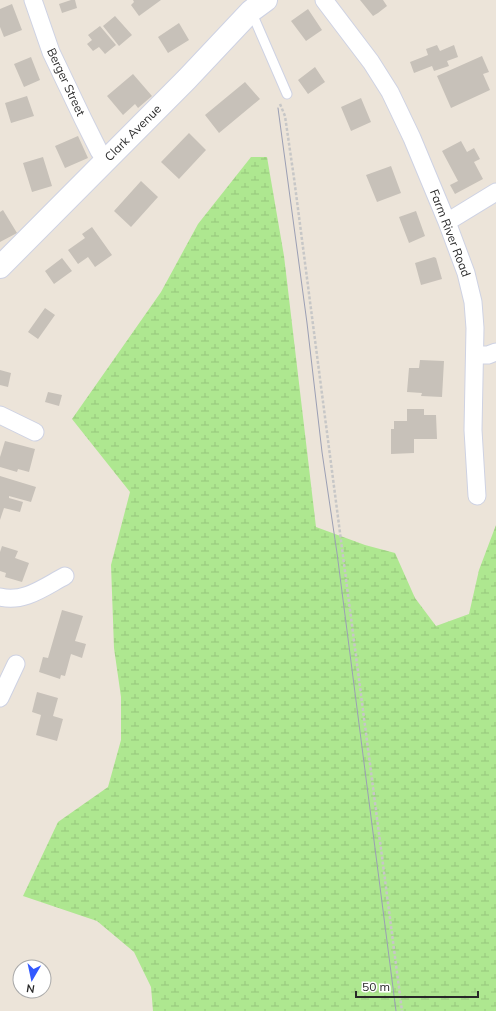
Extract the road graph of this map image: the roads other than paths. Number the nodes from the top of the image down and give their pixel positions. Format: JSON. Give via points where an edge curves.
{"nodes":[{"id":1,"x":33,"y":0,"type":"edge"},
{"id":2,"x":324,"y":0,"type":"edge"},
{"id":3,"x":254,"y":4,"type":"edge"},
{"id":4,"x":287,"y":94,"type":"dead end"},
{"id":5,"x":106,"y":161,"type":"junction"},
{"id":6,"x":496,"y":192,"type":"edge"},
{"id":7,"x":447,"y":222,"type":"junction"},
{"id":8,"x":0,"y":267,"type":"edge"},
{"id":9,"x":496,"y":352,"type":"edge"},
{"id":10,"x":475,"y":355,"type":"junction"},
{"id":11,"x":0,"y":415,"type":"edge"},
{"id":12,"x":35,"y":432,"type":"dead end"},
{"id":13,"x":477,"y":496,"type":"dead end"},
{"id":14,"x":64,"y":576,"type":"dead end"},
{"id":15,"x":0,"y":597,"type":"edge"},
{"id":16,"x":16,"y":664,"type":"dead end"},
{"id":17,"x":0,"y":698,"type":"edge"}],
"edges":[{"from":1,"to":5,"type":"street","name":"Berger Street","via":[[51,52]]},
{"from":2,"to":7,"type":"street","name":"Farm River Road","via":[[371,62],[390,92]]},
{"from":3,"to":4,"type":"lane"},
{"from":3,"to":5,"type":"street","name":"Clark Avenue","via":[[187,79]]},
{"from":5,"to":8,"type":"street","name":"Clark Avenue"},
{"from":6,"to":7,"type":"street"},
{"from":7,"to":10,"type":"street","name":"Farm River Road","via":[[466,273],[473,302]]},
{"from":9,"to":10,"type":"street"},
{"from":10,"to":13,"type":"street","name":"Farm River Road","via":[[473,430]]},
{"from":11,"to":12,"type":"street"},
{"from":14,"to":15,"type":"street","via":[[33,594],[20,598]]},
{"from":16,"to":17,"type":"street"}]}
